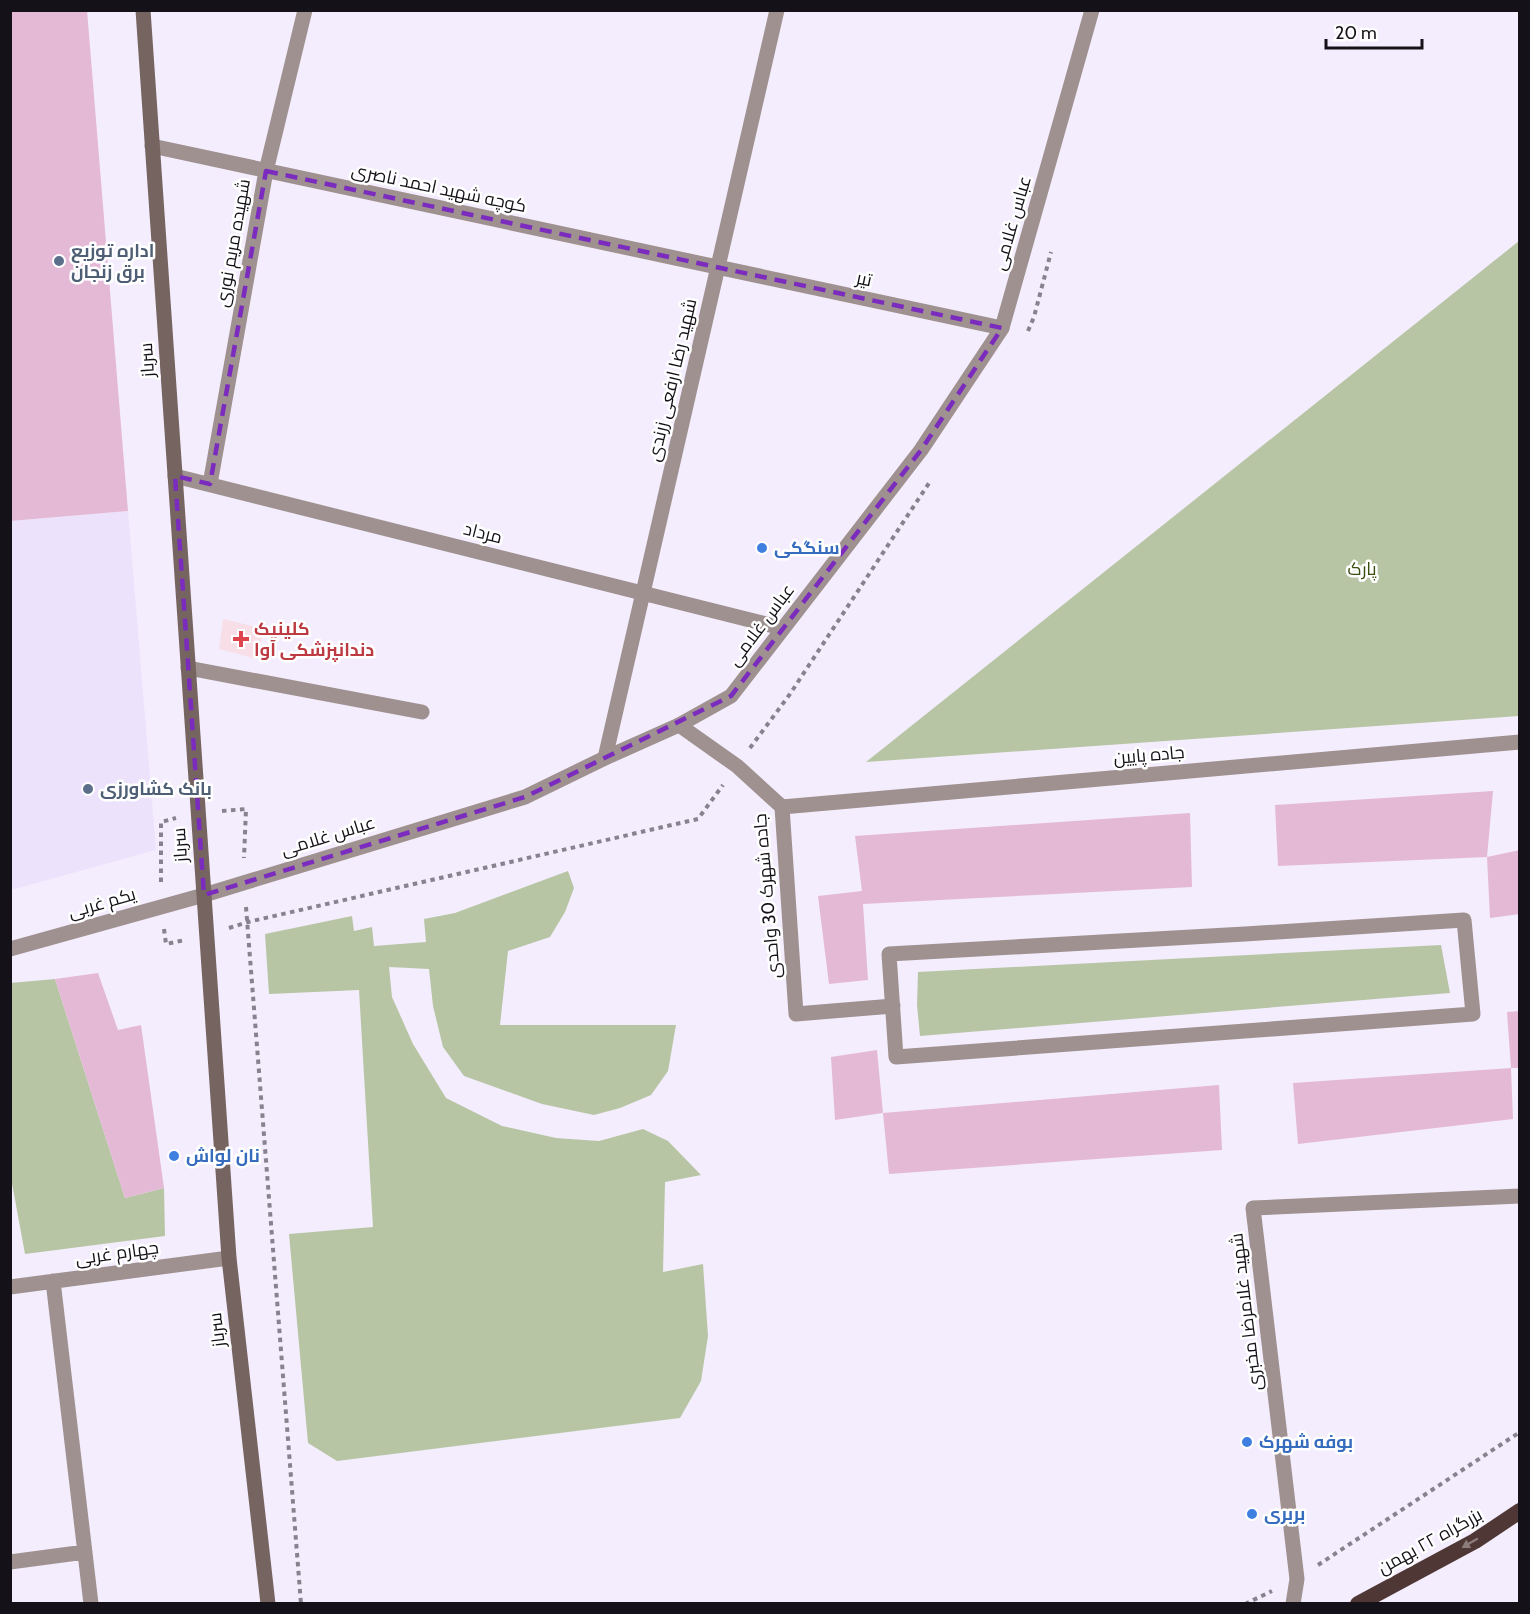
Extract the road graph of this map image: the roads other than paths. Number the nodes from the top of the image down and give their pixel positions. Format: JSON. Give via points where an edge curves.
{"nodes":[{"id":1,"x":143,"y":10,"type":"edge"},
{"id":2,"x":305,"y":10,"type":"edge"},
{"id":3,"x":777,"y":10,"type":"edge"},
{"id":4,"x":1092,"y":10,"type":"edge"},
{"id":5,"x":152,"y":146,"type":"junction"},
{"id":6,"x":266,"y":171,"type":"junction"},
{"id":7,"x":718,"y":267,"type":"junction"},
{"id":8,"x":1002,"y":328,"type":"junction"},
{"id":9,"x":175,"y":476,"type":"junction"},
{"id":10,"x":210,"y":484,"type":"junction"},
{"id":11,"x":643,"y":593,"type":"junction"},
{"id":12,"x":782,"y":628,"type":"junction"},
{"id":13,"x":188,"y":668,"type":"junction"},
{"id":14,"x":422,"y":712,"type":"dead end"},
{"id":15,"x":679,"y":725,"type":"junction"},
{"id":16,"x":1520,"y":742,"type":"edge"},
{"id":17,"x":605,"y":758,"type":"junction"},
{"id":18,"x":782,"y":807,"type":"junction"},
{"id":19,"x":204,"y":895,"type":"junction"},
{"id":20,"x":10,"y":949,"type":"edge"},
{"id":21,"x":893,"y":1006,"type":"junction"},
{"id":22,"x":1520,"y":1196,"type":"edge"},
{"id":23,"x":228,"y":1258,"type":"junction"},
{"id":24,"x":53,"y":1281,"type":"junction"},
{"id":25,"x":10,"y":1287,"type":"edge"},
{"id":26,"x":1520,"y":1511,"type":"edge"},
{"id":27,"x":85,"y":1552,"type":"junction"},
{"id":28,"x":10,"y":1562,"type":"edge"},
{"id":29,"x":91,"y":1604,"type":"edge"},
{"id":30,"x":268,"y":1604,"type":"edge"},
{"id":31,"x":1293,"y":1604,"type":"edge"},
{"id":32,"x":1358,"y":1604,"type":"edge"}],
"edges":[{"from":1,"to":5,"type":"main road","name":"سرباز"},
{"from":2,"to":6,"type":"street","name":"شهیده مریم نوری"},
{"from":3,"to":7,"type":"street","name":"شهید رضا ارفعی زرندی"},
{"from":4,"to":8,"type":"street","name":"عباس غلامی"},
{"from":5,"to":6,"type":"street","name":"کوچه شهید احمد ناصری"},
{"from":5,"to":9,"type":"main road","name":"سرباز"},
{"from":6,"to":7,"type":"street","name":"کوچه شهید احمد ناصری"},
{"from":6,"to":10,"type":"street","name":"شهیده مریم نوری"},
{"from":7,"to":8,"type":"street","name":"تیر"},
{"from":7,"to":11,"type":"street","name":"شهید رضا ارفعی زرندی"},
{"from":8,"to":12,"type":"street","name":"عباس غلامی","via":[[921,450]]},
{"from":9,"to":10,"type":"street","name":"مرداد"},
{"from":9,"to":13,"type":"main road","name":"سرباز"},
{"from":10,"to":11,"type":"street","name":"مرداد"},
{"from":11,"to":12,"type":"street","name":"مرداد"},
{"from":11,"to":17,"type":"street","name":"شهید رضا ارفعی زرندی"},
{"from":12,"to":15,"type":"street","name":"عباس غلامی","via":[[731,696]]},
{"from":13,"to":14,"type":"street"},
{"from":13,"to":19,"type":"main road","name":"سرباز"},
{"from":15,"to":17,"type":"street","name":"عباس غلامی"},
{"from":15,"to":18,"type":"street","name":"جاده شهرک 30 واحدی","via":[[737,766]]},
{"from":16,"to":18,"type":"street","name":"جاده پایین"},
{"from":17,"to":19,"type":"street","name":"عباس غلامی","via":[[525,797]]},
{"from":18,"to":21,"type":"street","name":"جاده شهرک 30 واحدی","via":[[796,1014]]},
{"from":19,"to":20,"type":"street","name":"یکم غربی"},
{"from":19,"to":23,"type":"main road","name":"سرباز"},
{"from":21,"to":21,"type":"street","via":[[889,954],[1464,920],[1473,1014],[896,1057]]},
{"from":22,"to":31,"type":"street","name":"شهید غلامرضا مخبری","via":[[1253,1208],[1297,1579]]},
{"from":23,"to":24,"type":"street","name":"چهارم غربی"},
{"from":23,"to":30,"type":"main road","name":"سرباز"},
{"from":24,"to":25,"type":"street","name":"چهارم غربی"},
{"from":24,"to":27,"type":"street"},
{"from":26,"to":32,"type":"highway","name":"بزرگراه ۲۲ بهمن","one_way":true,"via":[[1475,1541]]},
{"from":27,"to":28,"type":"street"},
{"from":27,"to":29,"type":"street"}]}
